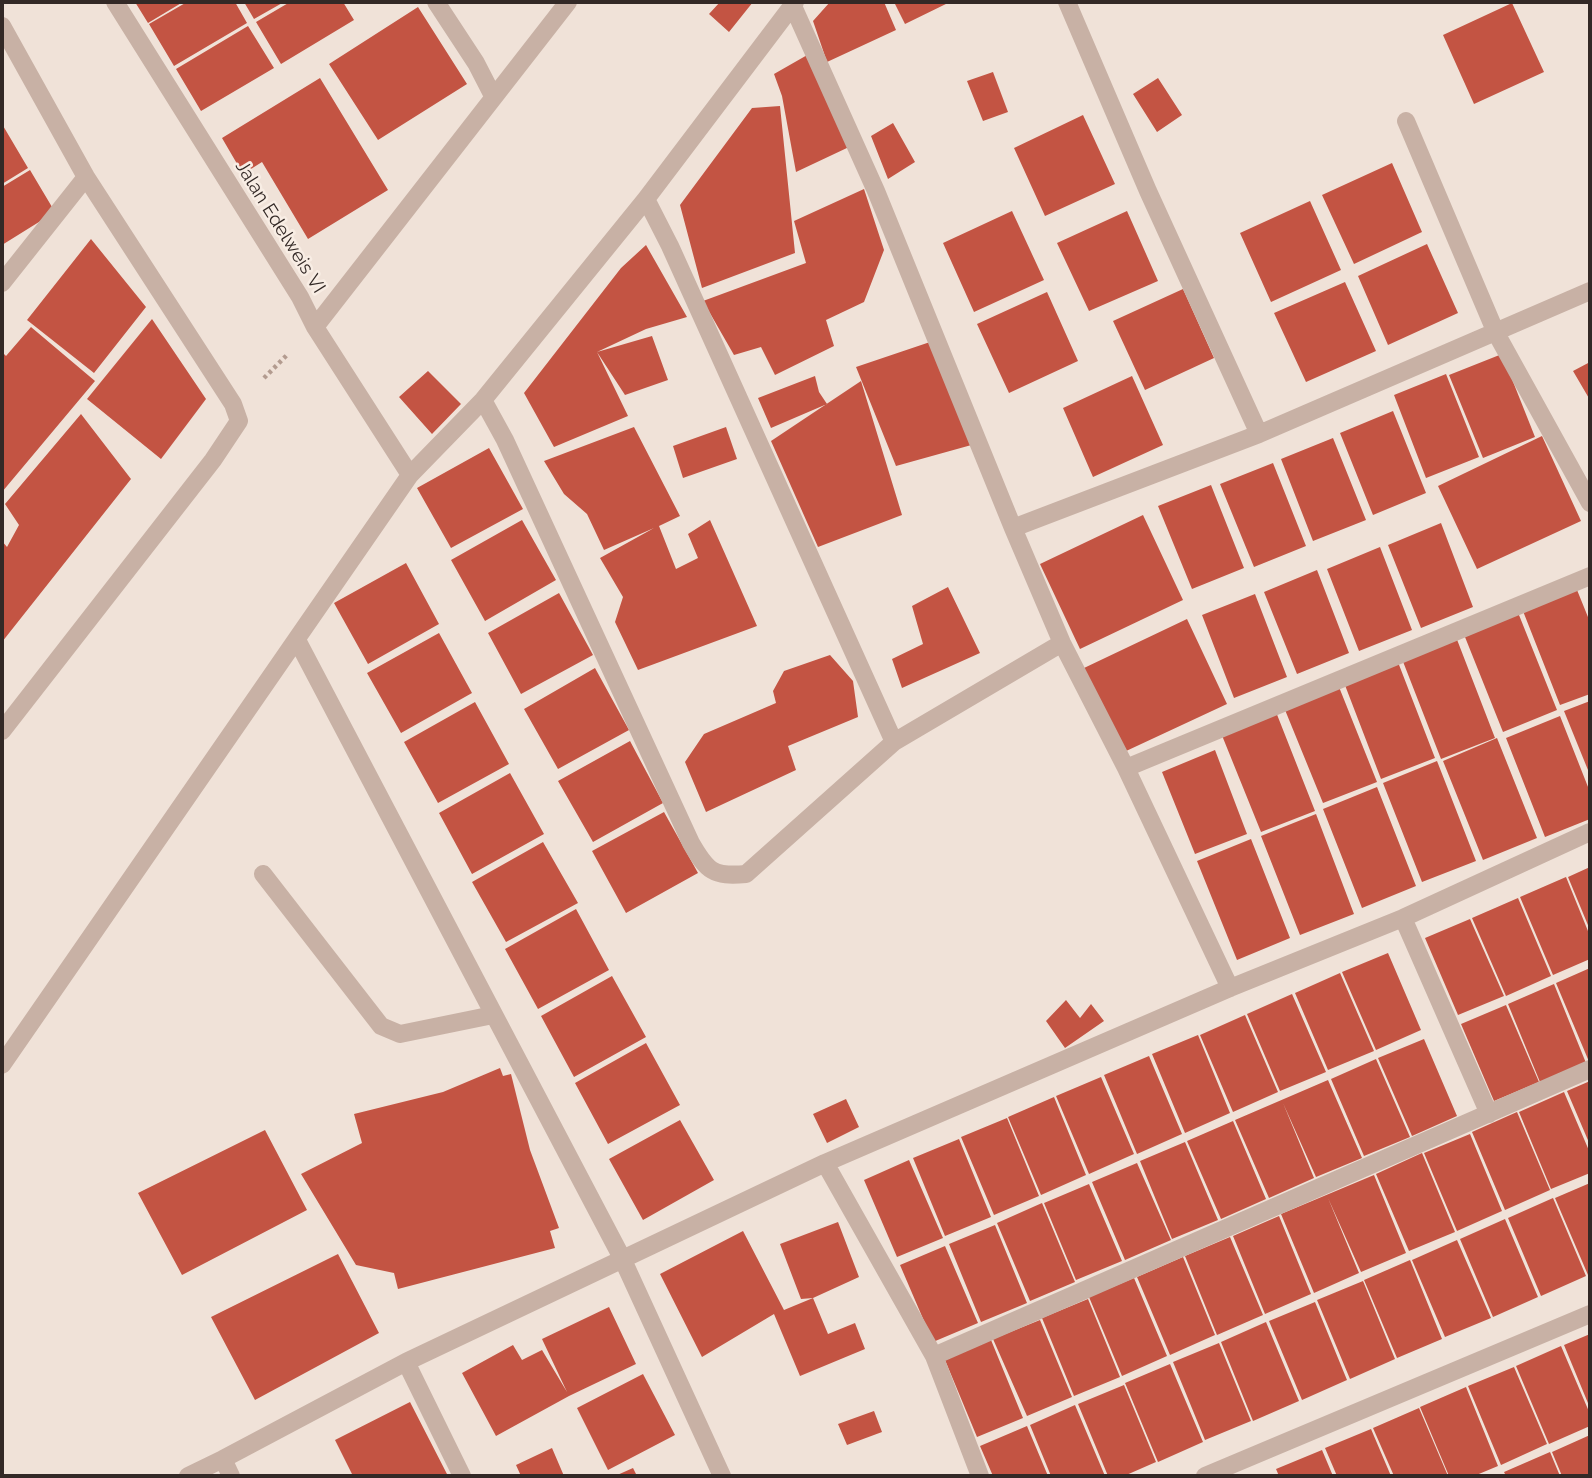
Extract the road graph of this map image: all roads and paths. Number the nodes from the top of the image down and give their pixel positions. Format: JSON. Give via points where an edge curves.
{"nodes":[{"id":1,"x":115,"y":2,"type":"edge"},
{"id":2,"x":436,"y":2,"type":"edge"},
{"id":3,"x":568,"y":2,"type":"edge"},
{"id":4,"x":1067,"y":2,"type":"edge"},
{"id":5,"x":794,"y":3,"type":"edge"},
{"id":6,"x":2,"y":26,"type":"edge"},
{"id":7,"x":493,"y":96,"type":"junction"},
{"id":8,"x":1406,"y":121,"type":"dead end"},
{"id":9,"x":86,"y":177,"type":"junction"},
{"id":10,"x":646,"y":199,"type":"junction"},
{"id":11,"x":2,"y":283,"type":"edge"},
{"id":12,"x":1590,"y":291,"type":"edge"},
{"id":13,"x":315,"y":327,"type":"junction"},
{"id":14,"x":1496,"y":333,"type":"junction"},
{"id":15,"x":483,"y":400,"type":"junction"},
{"id":16,"x":1259,"y":434,"type":"junction"},
{"id":17,"x":410,"y":475,"type":"junction"},
{"id":18,"x":1590,"y":503,"type":"edge"},
{"id":19,"x":1013,"y":528,"type":"junction"},
{"id":20,"x":1590,"y":576,"type":"edge"},
{"id":21,"x":297,"y":640,"type":"junction"},
{"id":22,"x":1062,"y":643,"type":"junction"},
{"id":23,"x":2,"y":731,"type":"edge"},
{"id":24,"x":894,"y":742,"type":"junction"},
{"id":25,"x":1126,"y":768,"type":"junction"},
{"id":26,"x":1590,"y":832,"type":"edge"},
{"id":27,"x":263,"y":874,"type":"dead end"},
{"id":28,"x":1403,"y":918,"type":"junction"},
{"id":29,"x":1230,"y":988,"type":"junction"},
{"id":30,"x":485,"y":1016,"type":"junction"},
{"id":31,"x":2,"y":1065,"type":"edge"},
{"id":32,"x":1590,"y":1069,"type":"edge"},
{"id":33,"x":1489,"y":1114,"type":"junction"},
{"id":34,"x":825,"y":1163,"type":"junction"},
{"id":35,"x":622,"y":1258,"type":"junction"},
{"id":36,"x":1590,"y":1314,"type":"edge"},
{"id":37,"x":934,"y":1356,"type":"junction"},
{"id":38,"x":405,"y":1362,"type":"junction"},
{"id":39,"x":223,"y":1459,"type":"junction"},
{"id":40,"x":188,"y":1476,"type":"edge"},
{"id":41,"x":232,"y":1476,"type":"edge"},
{"id":42,"x":463,"y":1476,"type":"edge"},
{"id":43,"x":722,"y":1476,"type":"edge"},
{"id":44,"x":980,"y":1476,"type":"edge"},
{"id":45,"x":1205,"y":1476,"type":"edge"}],
"edges":[{"from":1,"to":13,"type":"street","name":"Jalan Edelweis VI"},
{"from":2,"to":7,"type":"street"},
{"from":3,"to":7,"type":"street"},
{"from":4,"to":16,"type":"street"},
{"from":5,"to":10,"type":"street"},
{"from":5,"to":19,"type":"street"},
{"from":6,"to":9,"type":"street"},
{"from":7,"to":13,"type":"street"},
{"from":8,"to":14,"type":"street"},
{"from":9,"to":11,"type":"street"},
{"from":9,"to":23,"type":"street","via":[[233,404],[239,421]]},
{"from":10,"to":15,"type":"street"},
{"from":10,"to":24,"type":"street"},
{"from":12,"to":14,"type":"street"},
{"from":13,"to":17,"type":"street","name":"Jalan Edelweis VI"},
{"from":14,"to":16,"type":"street"},
{"from":14,"to":18,"type":"street"},
{"from":15,"to":17,"type":"street"},
{"from":15,"to":24,"type":"street","via":[[703,865],[724,876],[746,874]]},
{"from":16,"to":19,"type":"street"},
{"from":17,"to":21,"type":"street"},
{"from":19,"to":22,"type":"street"},
{"from":20,"to":25,"type":"street"},
{"from":21,"to":30,"type":"street"},
{"from":21,"to":31,"type":"street"},
{"from":22,"to":24,"type":"street"},
{"from":22,"to":25,"type":"street"},
{"from":25,"to":29,"type":"street"},
{"from":26,"to":28,"type":"street"},
{"from":27,"to":30,"type":"street","via":[[381,1026],[400,1034]]},
{"from":28,"to":29,"type":"street"},
{"from":28,"to":33,"type":"street"},
{"from":29,"to":34,"type":"street"},
{"from":30,"to":35,"type":"street"},
{"from":32,"to":33,"type":"street"},
{"from":33,"to":37,"type":"street"},
{"from":34,"to":35,"type":"street"},
{"from":34,"to":37,"type":"street"},
{"from":35,"to":38,"type":"street"},
{"from":35,"to":43,"type":"street"},
{"from":36,"to":45,"type":"street"},
{"from":37,"to":44,"type":"street"},
{"from":38,"to":39,"type":"street"},
{"from":38,"to":42,"type":"street"},
{"from":39,"to":40,"type":"street"},
{"from":39,"to":41,"type":"street"}]}
